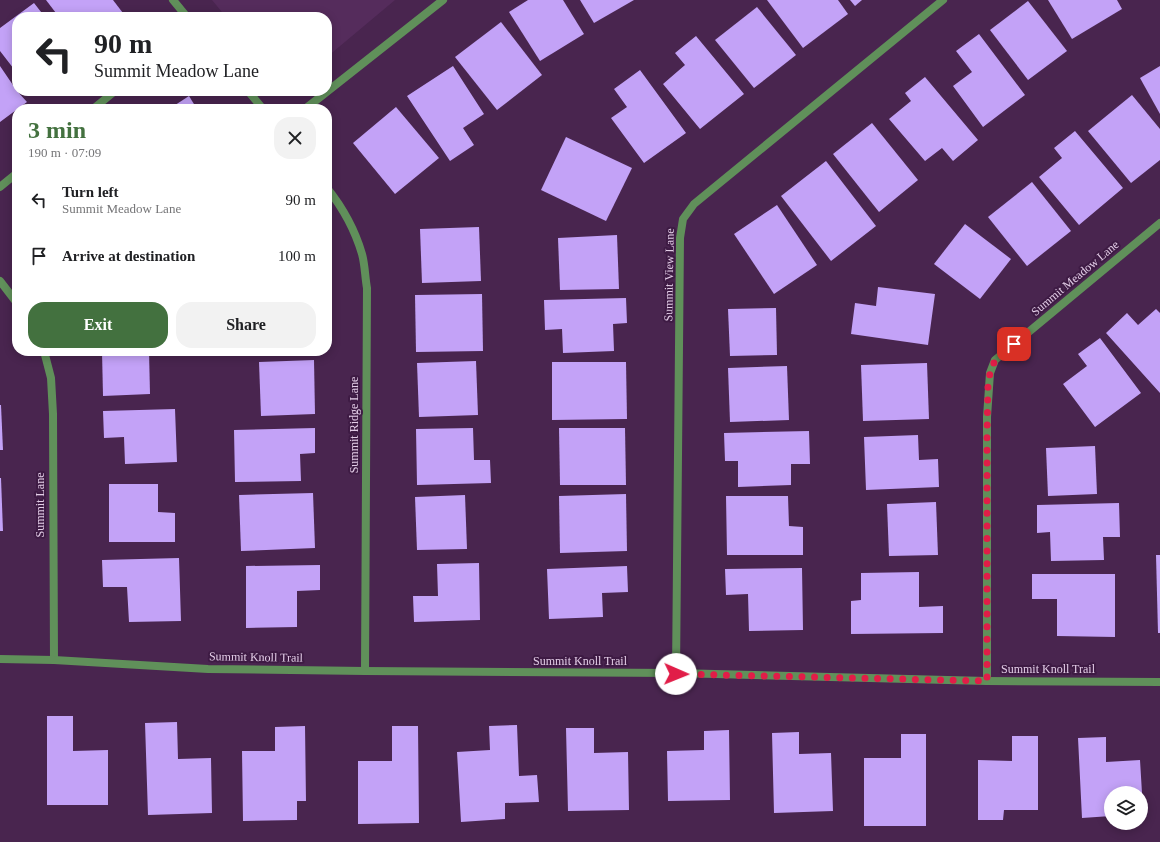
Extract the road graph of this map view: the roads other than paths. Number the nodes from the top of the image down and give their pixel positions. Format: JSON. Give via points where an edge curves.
{"nodes":[{"id":1,"x":173,"y":0,"type":"edge"},
{"id":2,"x":443,"y":0,"type":"edge"},
{"id":3,"x":944,"y":0,"type":"edge"},
{"id":4,"x":183,"y":12,"type":"edge"},
{"id":5,"x":332,"y":88,"type":"edge"},
{"id":6,"x":109,"y":96,"type":"edge"},
{"id":7,"x":252,"y":96,"type":"edge"},
{"id":8,"x":321,"y":96,"type":"edge"},
{"id":9,"x":99,"y":104,"type":"edge"},
{"id":10,"x":259,"y":104,"type":"edge"},
{"id":11,"x":311,"y":104,"type":"edge"},
{"id":12,"x":12,"y":177,"type":"edge"},
{"id":13,"x":0,"y":187,"type":"edge"},
{"id":14,"x":332,"y":194,"type":"edge"},
{"id":15,"x":1160,"y":223,"type":"edge"},
{"id":16,"x":0,"y":281,"type":"edge"},
{"id":17,"x":12,"y":296,"type":"edge"},
{"id":18,"x":45,"y":356,"type":"edge"},
{"id":19,"x":0,"y":659,"type":"edge"},
{"id":20,"x":54,"y":660,"type":"junction"},
{"id":21,"x":365,"y":672,"type":"junction"},
{"id":22,"x":676,"y":674,"type":"junction"},
{"id":23,"x":987,"y":681,"type":"junction"},
{"id":24,"x":1160,"y":682,"type":"edge"}],
"edges":[{"from":1,"to":4,"type":"street"},
{"from":2,"to":5,"type":"street"},
{"from":3,"to":22,"type":"street","name":"Summit View Lane","via":[[694,204],[683,219],[680,238]]},
{"from":6,"to":9,"type":"street"},
{"from":7,"to":10,"type":"street"},
{"from":8,"to":11,"type":"street"},
{"from":12,"to":13,"type":"street"},
{"from":14,"to":21,"type":"street","name":"Summit Ridge Lane","via":[[352,227],[362,256],[367,288]]},
{"from":15,"to":23,"type":"street","name":"Summit Meadow Lane","via":[[995,360],[990,373],[987,417]]},
{"from":16,"to":17,"type":"street"},
{"from":18,"to":20,"type":"street","name":"Summit Lane","via":[[51,378],[52,407]]},
{"from":19,"to":20,"type":"street","name":"Summit Knoll Trail"},
{"from":20,"to":21,"type":"street","name":"Summit Knoll Trail","via":[[208,669]]},
{"from":21,"to":22,"type":"street","name":"Summit Knoll Trail"},
{"from":22,"to":23,"type":"street","name":"Summit Knoll Trail"},
{"from":23,"to":24,"type":"street","name":"Summit Knoll Trail"}]}
